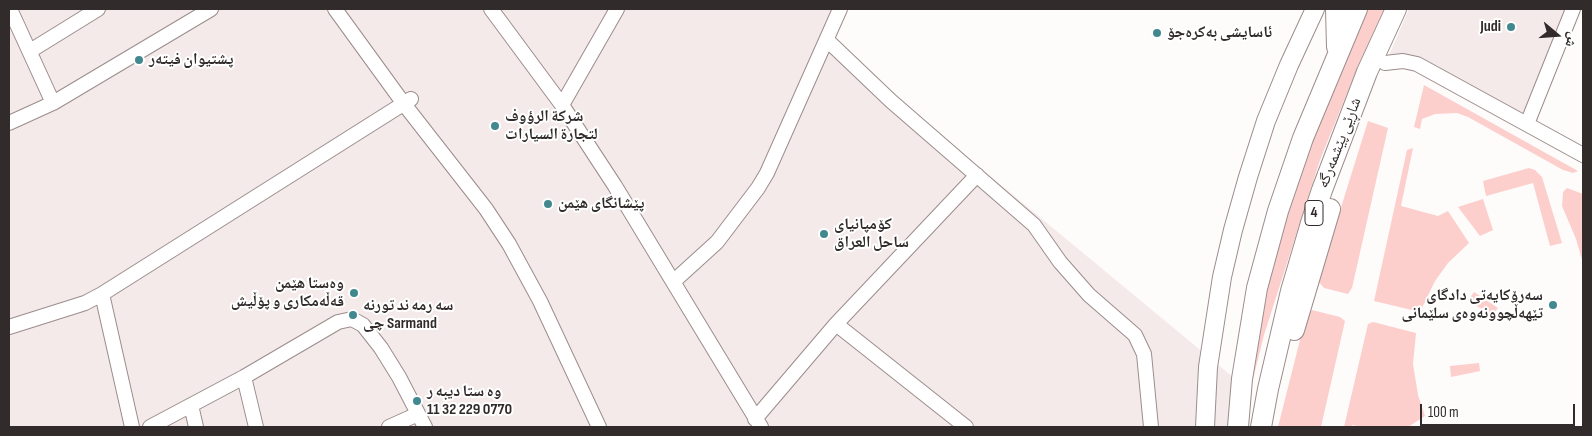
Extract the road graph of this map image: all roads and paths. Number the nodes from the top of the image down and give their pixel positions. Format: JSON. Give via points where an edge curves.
{"nodes":[{"id":1,"x":10,"y":9,"type":"edge"},
{"id":2,"x":98,"y":9,"type":"edge"},
{"id":3,"x":211,"y":9,"type":"edge"},
{"id":4,"x":335,"y":9,"type":"edge"},
{"id":5,"x":347,"y":9,"type":"edge"},
{"id":6,"x":491,"y":9,"type":"edge"},
{"id":7,"x":617,"y":9,"type":"edge"},
{"id":8,"x":840,"y":9,"type":"edge"},
{"id":9,"x":1314,"y":9,"type":"edge"},
{"id":10,"x":1336,"y":9,"type":"edge"},
{"id":11,"x":1357,"y":9,"type":"edge"},
{"id":12,"x":1396,"y":9,"type":"edge"},
{"id":13,"x":1409,"y":9,"type":"edge"},
{"id":14,"x":1573,"y":9,"type":"edge"},
{"id":15,"x":827,"y":40,"type":"junction"},
{"id":16,"x":30,"y":51,"type":"junction"},
{"id":17,"x":1335,"y":61,"type":"junction"},
{"id":18,"x":1385,"y":63,"type":"junction"},
{"id":19,"x":408,"y":101,"type":"junction"},
{"id":20,"x":53,"y":102,"type":"junction"},
{"id":21,"x":562,"y":105,"type":"junction"},
{"id":22,"x":9,"y":123,"type":"edge"},
{"id":23,"x":1527,"y":124,"type":"junction"},
{"id":24,"x":1583,"y":155,"type":"edge"},
{"id":25,"x":977,"y":175,"type":"junction"},
{"id":26,"x":673,"y":282,"type":"junction"},
{"id":27,"x":102,"y":294,"type":"junction"},
{"id":28,"x":836,"y":324,"type":"junction"},
{"id":29,"x":9,"y":327,"type":"edge"},
{"id":30,"x":244,"y":377,"type":"junction"},
{"id":31,"x":1242,"y":379,"type":"junction"},
{"id":32,"x":1268,"y":389,"type":"junction"},
{"id":33,"x":191,"y":405,"type":"junction"},
{"id":34,"x":418,"y":414,"type":"junction"},
{"id":35,"x":758,"y":423,"type":"edge"},
{"id":36,"x":132,"y":427,"type":"edge"},
{"id":37,"x":150,"y":427,"type":"edge"},
{"id":38,"x":196,"y":427,"type":"edge"},
{"id":39,"x":256,"y":427,"type":"edge"},
{"id":40,"x":389,"y":427,"type":"edge"},
{"id":41,"x":425,"y":427,"type":"edge"},
{"id":42,"x":601,"y":427,"type":"edge"},
{"id":43,"x":966,"y":427,"type":"edge"},
{"id":44,"x":1151,"y":427,"type":"edge"},
{"id":45,"x":1205,"y":427,"type":"edge"},
{"id":46,"x":1234,"y":427,"type":"edge"},
{"id":47,"x":1238,"y":427,"type":"edge"},
{"id":48,"x":1261,"y":427,"type":"edge"}],
"edges":[{"from":1,"to":16,"type":"street"},
{"from":2,"to":16,"type":"street"},
{"from":3,"to":20,"type":"street"},
{"from":4,"to":19,"type":"street"},
{"from":5,"to":19,"type":"street"},
{"from":6,"to":21,"type":"street"},
{"from":7,"to":21,"type":"street"},
{"from":8,"to":15,"type":"street"},
{"from":9,"to":45,"type":"main road","via":[[1266,120],[1233,230],[1208,366]]},
{"from":10,"to":17,"type":"highway","via":[[1338,37]]},
{"from":11,"to":17,"type":"highway","number":"4"},
{"from":12,"to":32,"type":"highway","name":"شاڕێی پێشمەرگە","number":"4","via":[[1367,72],[1322,190],[1301,256]]},
{"from":13,"to":18,"type":"highway"},
{"from":14,"to":23,"type":"street"},
{"from":15,"to":25,"type":"street","via":[[891,102]]},
{"from":15,"to":26,"type":"street","via":[[758,188],[717,242]]},
{"from":16,"to":20,"type":"street"},
{"from":17,"to":31,"type":"highway","number":"4","via":[[1303,138],[1278,211],[1257,288]]},
{"from":18,"to":23,"type":"street","via":[[1403,61],[1417,64]]},
{"from":18,"to":32,"type":"highway","via":[[1335,191],[1291,338]]},
{"from":19,"to":27,"type":"street"},
{"from":19,"to":42,"type":"street","via":[[500,216]]},
{"from":20,"to":22,"type":"street"},
{"from":21,"to":26,"type":"street"},
{"from":23,"to":24,"type":"street"},
{"from":25,"to":28,"type":"street"},
{"from":25,"to":44,"type":"street","via":[[1034,226],[1089,295],[1135,335],[1144,354]]},
{"from":26,"to":35,"type":"street"},
{"from":27,"to":29,"type":"street","via":[[85,303]]},
{"from":27,"to":36,"type":"street"},
{"from":28,"to":35,"type":"street"},
{"from":28,"to":43,"type":"street"},
{"from":30,"to":33,"type":"street"},
{"from":30,"to":34,"type":"street","via":[[338,322],[352,319],[363,325],[381,348]]},
{"from":30,"to":39,"type":"street"},
{"from":31,"to":46,"type":"highway"},
{"from":31,"to":47,"type":"highway"},
{"from":32,"to":48,"type":"highway","name":"شاڕێی پێشمەرگە","number":"4"},
{"from":33,"to":37,"type":"street"},
{"from":33,"to":38,"type":"street"},
{"from":34,"to":40,"type":"street"},
{"from":34,"to":41,"type":"street"}]}
